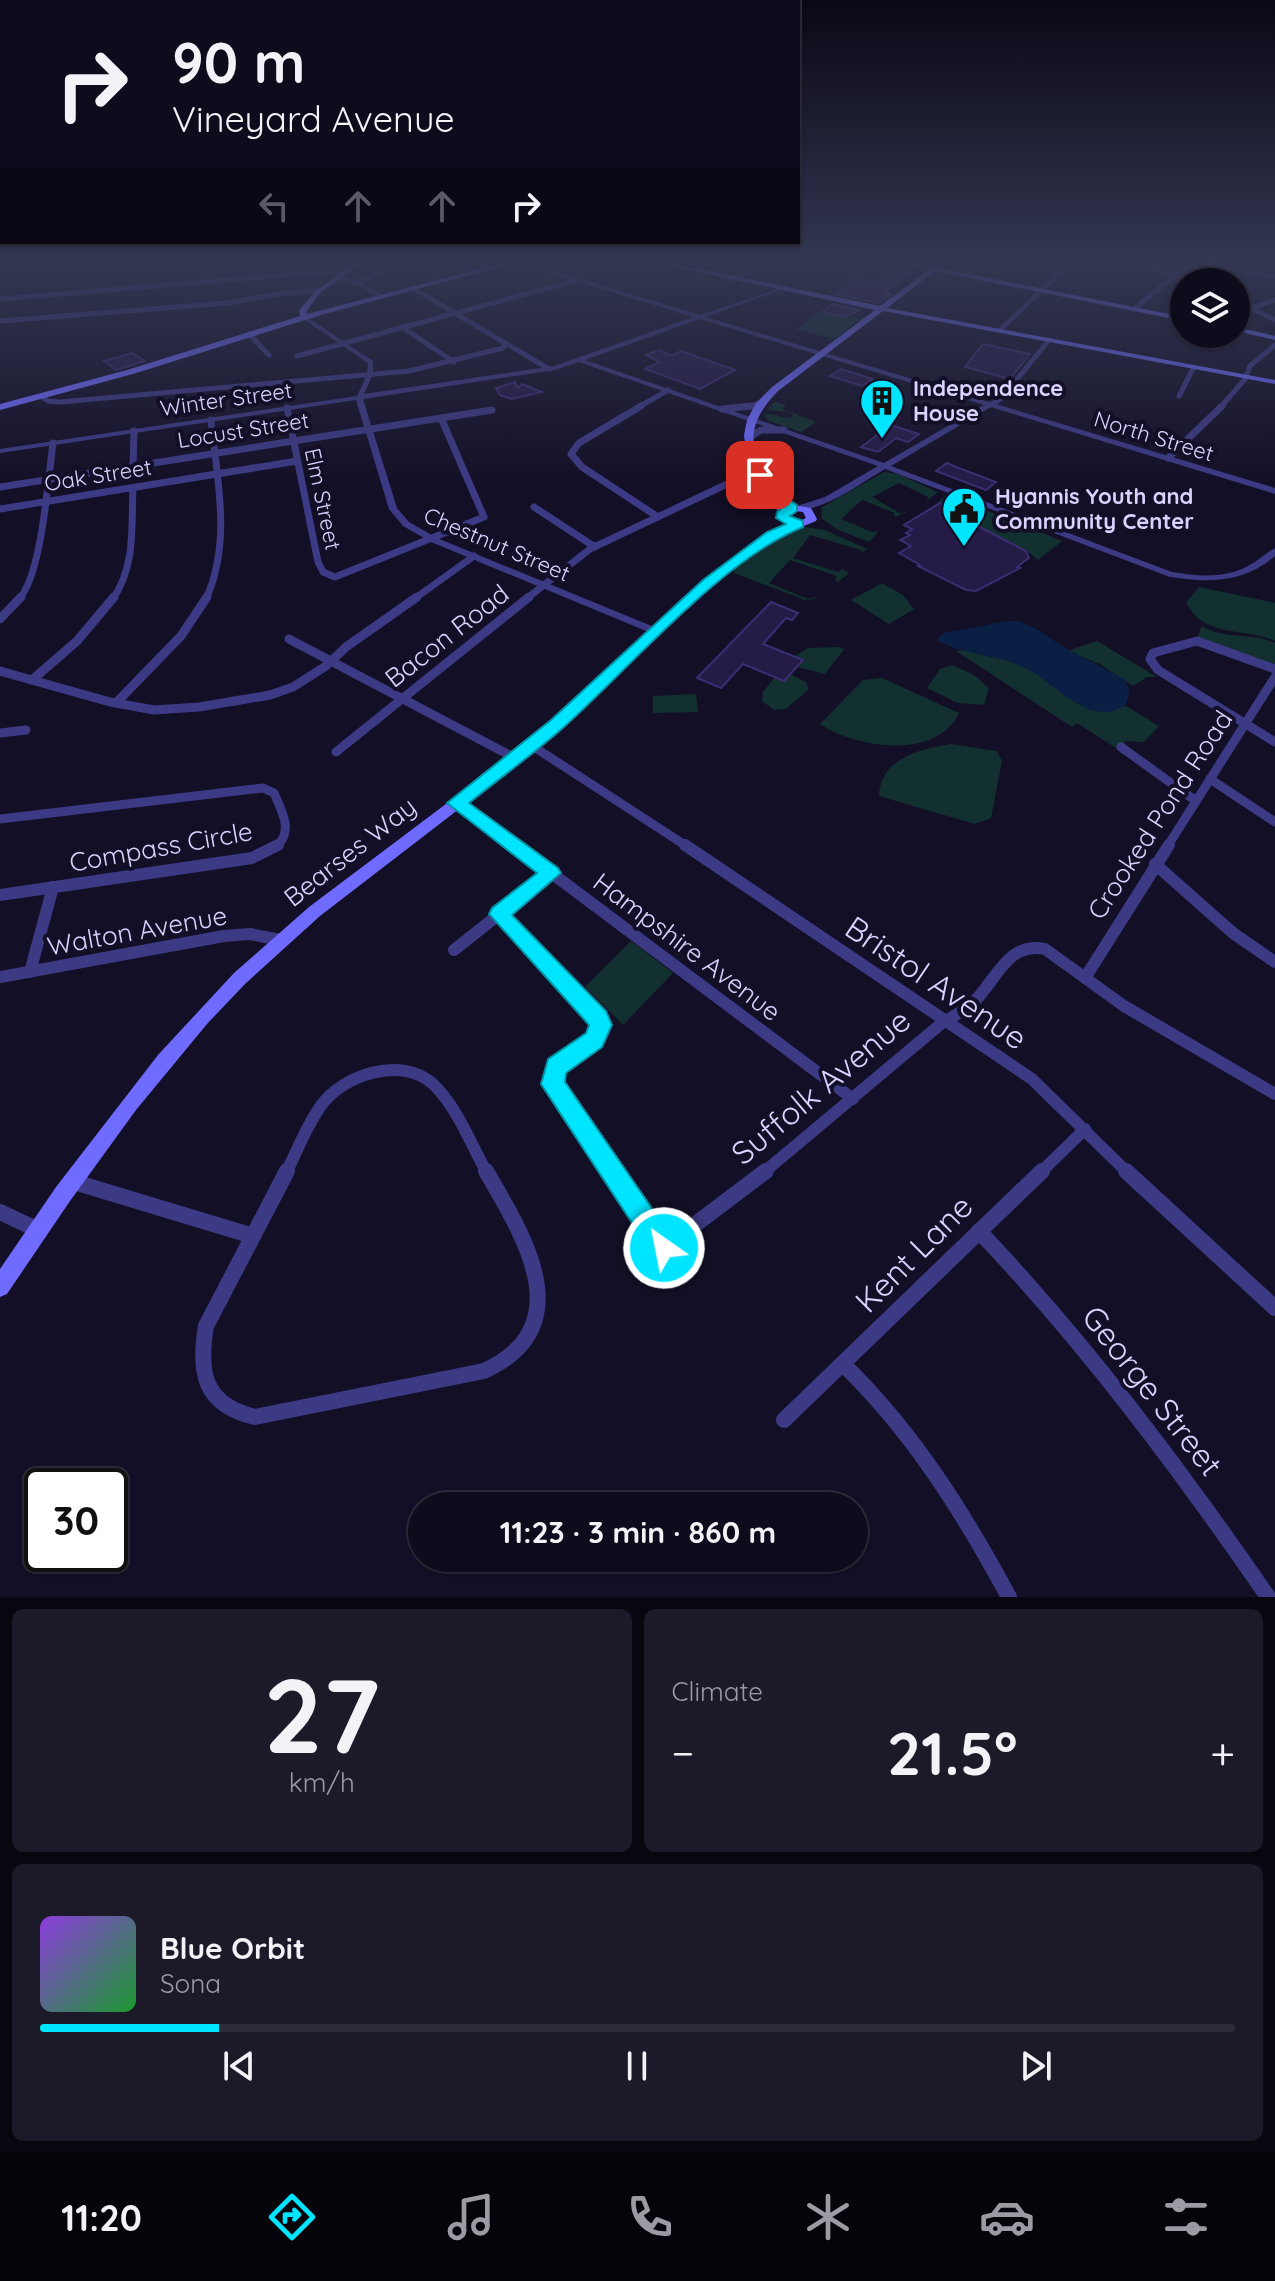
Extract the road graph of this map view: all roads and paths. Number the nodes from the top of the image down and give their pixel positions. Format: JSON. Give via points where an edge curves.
{"nodes":[{"id":1,"x":241,"y":337,"type":"edge"},
{"id":2,"x":251,"y":337,"type":"edge"},
{"id":3,"x":335,"y":337,"type":"edge"},
{"id":4,"x":365,"y":337,"type":"edge"},
{"id":5,"x":416,"y":337,"type":"edge"},
{"id":6,"x":495,"y":337,"type":"edge"},
{"id":7,"x":651,"y":337,"type":"edge"},
{"id":8,"x":764,"y":337,"type":"edge"},
{"id":9,"x":845,"y":337,"type":"edge"},
{"id":10,"x":1030,"y":337,"type":"edge"},
{"id":11,"x":1049,"y":340,"type":"junction"},
{"id":12,"x":344,"y":342,"type":"junction"},
{"id":13,"x":505,"y":343,"type":"junction"},
{"id":14,"x":1275,"y":345,"type":"edge"},
{"id":15,"x":822,"y":354,"type":"junction"},
{"id":16,"x":269,"y":355,"type":"dead end"},
{"id":17,"x":297,"y":356,"type":"dead end"},
{"id":18,"x":582,"y":361,"type":"junction"},
{"id":19,"x":454,"y":362,"type":"junction"},
{"id":20,"x":1194,"y":367,"type":"junction"},
{"id":21,"x":549,"y":369,"type":"junction"},
{"id":22,"x":370,"y":374,"type":"junction"},
{"id":23,"x":1246,"y":376,"type":"junction"},
{"id":24,"x":1275,"y":382,"type":"edge"},
{"id":25,"x":668,"y":390,"type":"junction"},
{"id":26,"x":41,"y":396,"type":"junction"},
{"id":27,"x":1179,"y":396,"type":"dead end"},
{"id":28,"x":359,"y":398,"type":"junction"},
{"id":29,"x":761,"y":402,"type":"junction"},
{"id":30,"x":990,"y":405,"type":"junction"},
{"id":31,"x":0,"y":407,"type":"edge"},
{"id":32,"x":287,"y":408,"type":"junction"},
{"id":33,"x":722,"y":409,"type":"junction"},
{"id":34,"x":492,"y":410,"type":"dead end"},
{"id":35,"x":441,"y":418,"type":"junction"},
{"id":36,"x":751,"y":419,"type":"junction"},
{"id":37,"x":211,"y":420,"type":"junction"},
{"id":38,"x":367,"y":429,"type":"junction"},
{"id":39,"x":785,"y":430,"type":"junction"},
{"id":40,"x":134,"y":431,"type":"junction"},
{"id":41,"x":748,"y":438,"type":"junction"},
{"id":42,"x":292,"y":441,"type":"junction"},
{"id":43,"x":53,"y":443,"type":"junction"},
{"id":44,"x":0,"y":451,"type":"edge"},
{"id":45,"x":214,"y":454,"type":"junction"},
{"id":46,"x":1168,"y":458,"type":"junction"},
{"id":47,"x":297,"y":461,"type":"junction"},
{"id":48,"x":133,"y":466,"type":"junction"},
{"id":49,"x":884,"y":466,"type":"junction"},
{"id":50,"x":758,"y":473,"type":"junction"},
{"id":51,"x":217,"y":474,"type":"junction"},
{"id":52,"x":50,"y":479,"type":"junction"},
{"id":53,"x":0,"y":487,"type":"edge"},
{"id":54,"x":133,"y":488,"type":"junction"},
{"id":55,"x":1275,"y":491,"type":"edge"},
{"id":56,"x":828,"y":499,"type":"junction"},
{"id":57,"x":45,"y":502,"type":"junction"},
{"id":58,"x":534,"y":507,"type":"dead end"},
{"id":59,"x":0,"y":509,"type":"edge"},
{"id":60,"x":790,"y":511,"type":"junction"},
{"id":61,"x":811,"y":514,"type":"junction"},
{"id":62,"x":658,"y":517,"type":"junction"},
{"id":63,"x":798,"y":524,"type":"junction"},
{"id":64,"x":772,"y":535,"type":"junction"},
{"id":65,"x":434,"y":540,"type":"junction"},
{"id":66,"x":595,"y":547,"type":"junction"},
{"id":67,"x":474,"y":556,"type":"junction"},
{"id":68,"x":1273,"y":557,"type":"edge"},
{"id":69,"x":544,"y":585,"type":"junction"},
{"id":70,"x":0,"y":619,"type":"edge"},
{"id":71,"x":655,"y":631,"type":"junction"},
{"id":72,"x":289,"y":639,"type":"dead end"},
{"id":73,"x":331,"y":662,"type":"junction"},
{"id":74,"x":1275,"y":669,"type":"edge"},
{"id":75,"x":0,"y":671,"type":"edge"},
{"id":76,"x":1275,"y":677,"type":"edge"},
{"id":77,"x":32,"y":680,"type":"junction"},
{"id":78,"x":401,"y":698,"type":"junction"},
{"id":79,"x":116,"y":703,"type":"junction"},
{"id":80,"x":1246,"y":724,"type":"junction"},
{"id":81,"x":26,"y":730,"type":"dead end"},
{"id":82,"x":0,"y":733,"type":"edge"},
{"id":83,"x":1275,"y":742,"type":"edge"},
{"id":84,"x":531,"y":745,"type":"junction"},
{"id":85,"x":1121,"y":747,"type":"dead end"},
{"id":86,"x":336,"y":752,"type":"dead end"},
{"id":87,"x":515,"y":758,"type":"junction"},
{"id":88,"x":1210,"y":779,"type":"junction"},
{"id":89,"x":1196,"y":801,"type":"junction"},
{"id":90,"x":457,"y":803,"type":"junction"},
{"id":91,"x":0,"y":819,"type":"edge"},
{"id":92,"x":1275,"y":822,"type":"edge"},
{"id":93,"x":1155,"y":864,"type":"junction"},
{"id":94,"x":551,"y":873,"type":"junction"},
{"id":95,"x":53,"y":887,"type":"junction"},
{"id":96,"x":0,"y":895,"type":"edge"},
{"id":97,"x":499,"y":914,"type":"junction"},
{"id":98,"x":281,"y":940,"type":"junction"},
{"id":99,"x":454,"y":950,"type":"dead end"},
{"id":100,"x":1275,"y":962,"type":"edge"},
{"id":101,"x":30,"y":972,"type":"junction"},
{"id":102,"x":0,"y":977,"type":"edge"},
{"id":103,"x":1085,"y":978,"type":"junction"},
{"id":104,"x":946,"y":1020,"type":"junction"},
{"id":105,"x":1275,"y":1094,"type":"edge"},
{"id":106,"x":853,"y":1099,"type":"junction"},
{"id":107,"x":1085,"y":1129,"type":"junction"},
{"id":108,"x":71,"y":1181,"type":"junction"},
{"id":109,"x":0,"y":1212,"type":"edge"},
{"id":110,"x":38,"y":1230,"type":"junction"},
{"id":111,"x":979,"y":1231,"type":"junction"},
{"id":112,"x":253,"y":1236,"type":"junction"},
{"id":113,"x":0,"y":1287,"type":"edge"},
{"id":114,"x":1275,"y":1308,"type":"edge"},
{"id":115,"x":843,"y":1364,"type":"junction"},
{"id":116,"x":784,"y":1420,"type":"dead end"},
{"id":117,"x":1009,"y":1597,"type":"edge"},
{"id":118,"x":1268,"y":1597,"type":"edge"}],
"edges":[{"from":1,"to":26,"type":"main road"},
{"from":2,"to":16,"type":"street"},
{"from":3,"to":12,"type":"street"},
{"from":4,"to":12,"type":"street"},
{"from":5,"to":19,"type":"street"},
{"from":6,"to":13,"type":"street"},
{"from":7,"to":18,"type":"street","name":"Winter Street"},
{"from":8,"to":15,"type":"street","name":"North Street"},
{"from":9,"to":15,"type":"main road"},
{"from":10,"to":11,"type":"main road"},
{"from":11,"to":20,"type":"main road"},
{"from":11,"to":30,"type":"street","via":[[1001,399]]},
{"from":12,"to":17,"type":"street"},
{"from":12,"to":22,"type":"street","via":[[370,360]]},
{"from":13,"to":19,"type":"street"},
{"from":13,"to":21,"type":"street"},
{"from":14,"to":23,"type":"street"},
{"from":15,"to":29,"type":"main road"},
{"from":15,"to":30,"type":"street","name":"North Street"},
{"from":18,"to":21,"type":"street","name":"Winter Street"},
{"from":18,"to":25,"type":"street"},
{"from":19,"to":22,"type":"street"},
{"from":20,"to":23,"type":"main road"},
{"from":20,"to":27,"type":"street"},
{"from":21,"to":28,"type":"street","name":"Winter Street"},
{"from":22,"to":26,"type":"street","via":[[60,402]]},
{"from":22,"to":28,"type":"street"},
{"from":23,"to":24,"type":"main road"},
{"from":23,"to":46,"type":"street","via":[[1232,397]]},
{"from":25,"to":33,"type":"street"},
{"from":25,"to":62,"type":"street","via":[[579,443],[571,454],[582,467]]},
{"from":26,"to":31,"type":"main road"},
{"from":28,"to":32,"type":"street","name":"Winter Street"},
{"from":28,"to":38,"type":"street","name":"Chestnut Street"},
{"from":29,"to":33,"type":"street","via":[[745,409]]},
{"from":29,"to":36,"type":"main road"},
{"from":30,"to":46,"type":"street","name":"North Street"},
{"from":30,"to":49,"type":"street"},
{"from":32,"to":37,"type":"street","name":"Winter Street"},
{"from":32,"to":42,"type":"street","name":"Elm Street"},
{"from":33,"to":36,"type":"street"},
{"from":34,"to":35,"type":"street","name":"Locust Street"},
{"from":35,"to":38,"type":"street","name":"Locust Street"},
{"from":35,"to":65,"type":"street","via":[[485,515]]},
{"from":36,"to":39,"type":"street"},
{"from":36,"to":41,"type":"main road"},
{"from":37,"to":40,"type":"street","name":"Winter Street"},
{"from":37,"to":45,"type":"street"},
{"from":38,"to":42,"type":"street","name":"Locust Street"},
{"from":38,"to":65,"type":"street","name":"Chestnut Street","via":[[395,512]]},
{"from":39,"to":41,"type":"street","via":[[765,430]]},
{"from":39,"to":49,"type":"street"},
{"from":40,"to":43,"type":"street","name":"Winter Street"},
{"from":40,"to":48,"type":"street"},
{"from":41,"to":50,"type":"main road"},
{"from":42,"to":45,"type":"street","name":"Locust Street"},
{"from":42,"to":47,"type":"street","name":"Elm Street"},
{"from":43,"to":44,"type":"street","name":"Winter Street"},
{"from":43,"to":52,"type":"street"},
{"from":45,"to":48,"type":"street","name":"Locust Street"},
{"from":45,"to":51,"type":"street"},
{"from":46,"to":55,"type":"street","name":"North Street"},
{"from":47,"to":51,"type":"street","name":"Oak Street"},
{"from":47,"to":65,"type":"street","name":"Elm Street","via":[[318,562],[326,574],[348,574]]},
{"from":48,"to":52,"type":"street","name":"Locust Street"},
{"from":49,"to":56,"type":"street"},
{"from":49,"to":68,"type":"street","via":[[1170,574],[1231,577]]},
{"from":50,"to":60,"type":"main road"},
{"from":50,"to":62,"type":"street","name":"Bacon Road"},
{"from":51,"to":54,"type":"street","name":"Oak Street"},
{"from":51,"to":79,"type":"street","via":[[221,540],[211,586],[185,629]]},
{"from":52,"to":53,"type":"street","name":"Locust Street"},
{"from":52,"to":57,"type":"street"},
{"from":54,"to":57,"type":"street","name":"Oak Street"},
{"from":54,"to":77,"type":"street","via":[[132,550],[122,580],[96,620]]},
{"from":56,"to":60,"type":"street"},
{"from":56,"to":61,"type":"street"},
{"from":57,"to":59,"type":"street","name":"Oak Street"},
{"from":57,"to":70,"type":"street","via":[[30,581]]},
{"from":58,"to":66,"type":"street"},
{"from":60,"to":61,"type":"main road"},
{"from":60,"to":63,"type":"main road"},
{"from":60,"to":64,"type":"main road"},
{"from":61,"to":63,"type":"main road","name":"Bearses Way","via":[[808,522]]},
{"from":62,"to":66,"type":"street","name":"Bacon Road"},
{"from":63,"to":64,"type":"main road","name":"Bearses Way"},
{"from":64,"to":71,"type":"main road","name":"Bearses Way"},
{"from":65,"to":67,"type":"street","name":"Chestnut Street"},
{"from":66,"to":69,"type":"street","name":"Bacon Road"},
{"from":67,"to":69,"type":"street","name":"Chestnut Street"},
{"from":67,"to":73,"type":"street"},
{"from":69,"to":71,"type":"street","name":"Chestnut Street"},
{"from":69,"to":78,"type":"street","name":"Bacon Road"},
{"from":71,"to":84,"type":"main road","name":"Bearses Way"},
{"from":72,"to":73,"type":"street"},
{"from":73,"to":78,"type":"street"},
{"from":73,"to":79,"type":"street","via":[[293,687],[256,699],[175,709]]},
{"from":74,"to":80,"type":"street","via":[[1197,641],[1151,655],[1158,670]]},
{"from":75,"to":77,"type":"street"},
{"from":76,"to":80,"type":"street","name":"Crooked Pond Road"},
{"from":77,"to":79,"type":"street"},
{"from":78,"to":86,"type":"street","name":"Bacon Road"},
{"from":78,"to":87,"type":"street"},
{"from":80,"to":83,"type":"street"},
{"from":80,"to":88,"type":"street","name":"Crooked Pond Road"},
{"from":81,"to":82,"type":"street"},
{"from":84,"to":87,"type":"main road","name":"Bearses Way"},
{"from":84,"to":104,"type":"street","name":"Bristol Avenue"},
{"from":85,"to":89,"type":"street"},
{"from":87,"to":90,"type":"main road","name":"Bearses Way"},
{"from":88,"to":89,"type":"street","name":"Crooked Pond Road"},
{"from":88,"to":92,"type":"street"},
{"from":89,"to":93,"type":"street","name":"Crooked Pond Road"},
{"from":90,"to":94,"type":"street","name":"Hampshire Avenue"},
{"from":90,"to":98,"type":"main road","name":"Bearses Way"},
{"from":91,"to":95,"type":"street","name":"Compass Circle","via":[[263,788],[274,793],[288,825],[284,841],[252,858]]},
{"from":93,"to":100,"type":"street","via":[[1233,933]]},
{"from":93,"to":103,"type":"street","name":"Crooked Pond Road"},
{"from":94,"to":97,"type":"street"},
{"from":94,"to":106,"type":"street","name":"Hampshire Avenue"},
{"from":95,"to":96,"type":"street","name":"Compass Circle"},
{"from":95,"to":101,"type":"street"},
{"from":97,"to":99,"type":"street"},
{"from":97,"to":106,"type":"street","name":"Suffolk Avenue","via":[[598,1018],[601,1025],[594,1040],[556,1067],[552,1084],[664,1248]]},
{"from":98,"to":101,"type":"street","name":"Walton Avenue","via":[[224,936]]},
{"from":98,"to":108,"type":"main road","name":"Bearses Way","via":[[180,1039]]},
{"from":101,"to":102,"type":"street","name":"Walton Avenue"},
{"from":103,"to":104,"type":"street","name":"Suffolk Avenue","via":[[1045,949],[1030,945],[1012,954],[974,1002]]},
{"from":103,"to":105,"type":"street","via":[[1141,1017]]},
{"from":104,"to":106,"type":"street","name":"Suffolk Avenue"},
{"from":104,"to":107,"type":"street","name":"Bristol Avenue","via":[[1032,1079]]},
{"from":107,"to":111,"type":"street","name":"Kent Lane"},
{"from":107,"to":114,"type":"street","name":"Bristol Avenue"},
{"from":108,"to":110,"type":"main road","name":"Bearses Way"},
{"from":108,"to":112,"type":"street"},
{"from":109,"to":110,"type":"street"},
{"from":110,"to":113,"type":"main road","name":"Bearses Way"},
{"from":111,"to":115,"type":"street","name":"Kent Lane"},
{"from":111,"to":118,"type":"street","name":"George Street","via":[[1026,1279],[1139,1417]]},
{"from":112,"to":112,"type":"street","via":[[202,1341],[207,1384],[219,1403],[235,1414],[255,1417],[484,1371],[516,1352],[537,1314],[538,1276],[531,1251],[460,1123],[435,1087],[410,1071],[365,1074],[321,1105]]},
{"from":115,"to":116,"type":"street","name":"Kent Lane"},
{"from":115,"to":117,"type":"street","via":[[911,1441]]}]}
